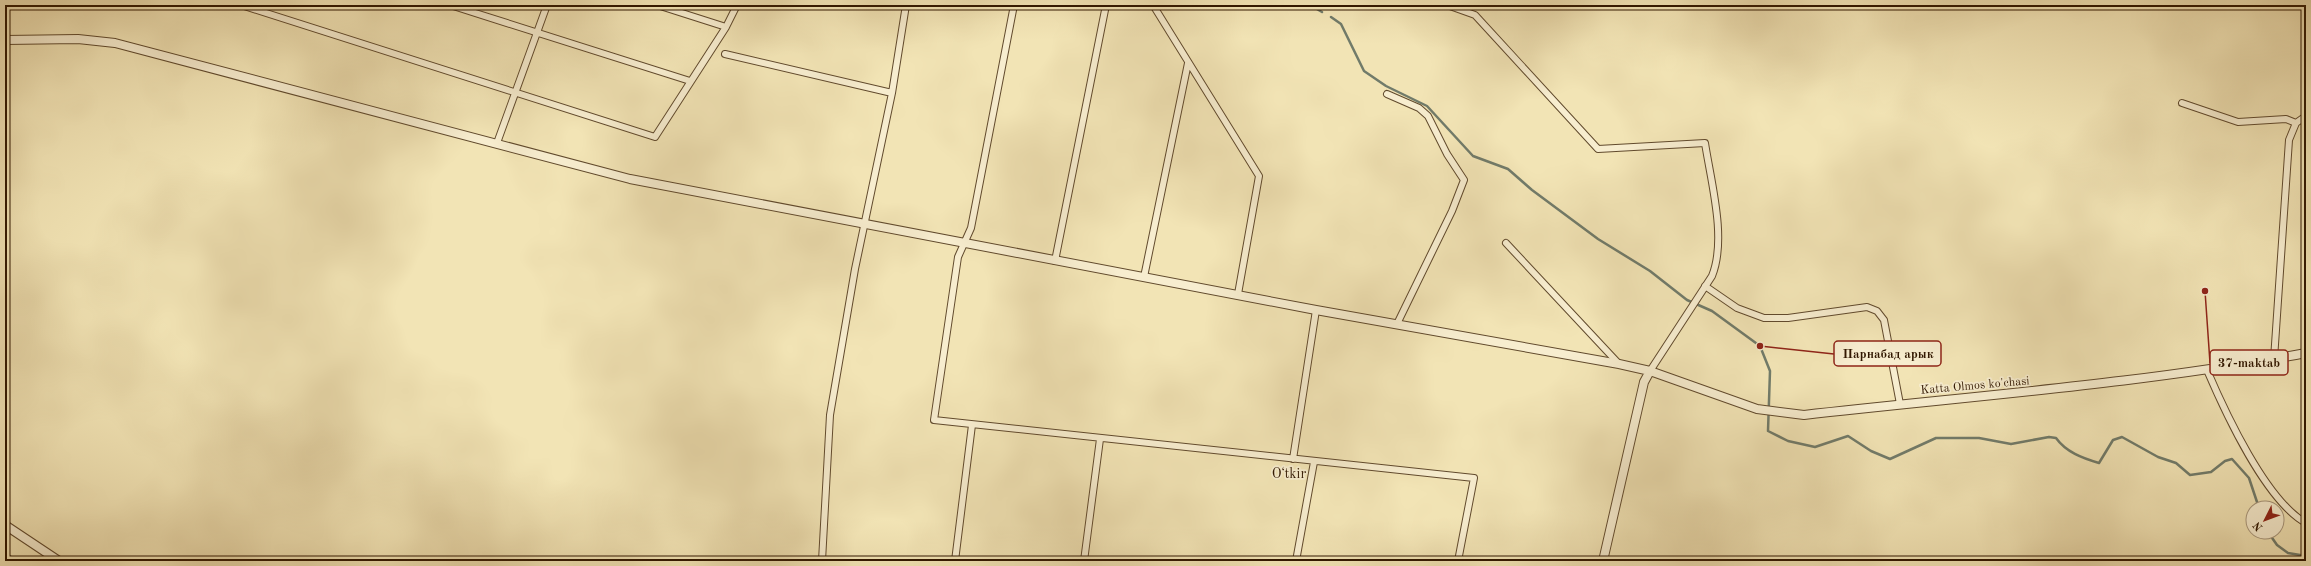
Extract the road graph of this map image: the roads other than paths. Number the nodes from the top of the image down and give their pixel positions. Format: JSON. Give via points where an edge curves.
{"nodes":[{"id":1,"x":241,"y":5,"type":"edge"},
{"id":2,"x":450,"y":5,"type":"edge"},
{"id":3,"x":547,"y":5,"type":"edge"},
{"id":4,"x":656,"y":5,"type":"edge"},
{"id":5,"x":737,"y":5,"type":"edge"},
{"id":6,"x":906,"y":5,"type":"edge"},
{"id":7,"x":1014,"y":5,"type":"edge"},
{"id":8,"x":1106,"y":5,"type":"edge"},
{"id":9,"x":1153,"y":5,"type":"edge"},
{"id":10,"x":1447,"y":5,"type":"edge"},
{"id":11,"x":726,"y":27,"type":"junction"},
{"id":12,"x":538,"y":33,"type":"junction"},
{"id":13,"x":5,"y":40,"type":"edge"},
{"id":14,"x":725,"y":54,"type":"dead end"},
{"id":15,"x":1188,"y":63,"type":"junction"},
{"id":16,"x":690,"y":81,"type":"junction"},
{"id":17,"x":516,"y":93,"type":"junction"},
{"id":18,"x":892,"y":93,"type":"junction"},
{"id":19,"x":1387,"y":94,"type":"dead end"},
{"id":20,"x":2182,"y":103,"type":"dead end"},
{"id":21,"x":2306,"y":116,"type":"edge"},
{"id":22,"x":2296,"y":123,"type":"junction"},
{"id":23,"x":497,"y":143,"type":"junction"},
{"id":24,"x":864,"y":225,"type":"junction"},
{"id":25,"x":1506,"y":243,"type":"dead end"},
{"id":26,"x":964,"y":244,"type":"junction"},
{"id":27,"x":1055,"y":261,"type":"junction"},
{"id":28,"x":1144,"y":277,"type":"junction"},
{"id":29,"x":1705,"y":286,"type":"junction"},
{"id":30,"x":1238,"y":294,"type":"junction"},
{"id":31,"x":1316,"y":310,"type":"junction"},
{"id":32,"x":1397,"y":324,"type":"junction"},
{"id":33,"x":2306,"y":353,"type":"edge"},
{"id":34,"x":2274,"y":359,"type":"junction"},
{"id":35,"x":1619,"y":364,"type":"junction"},
{"id":36,"x":2207,"y":370,"type":"junction"},
{"id":37,"x":1650,"y":371,"type":"junction"},
{"id":38,"x":1900,"y":404,"type":"junction"},
{"id":39,"x":972,"y":425,"type":"junction"},
{"id":40,"x":1100,"y":439,"type":"junction"},
{"id":41,"x":1293,"y":459,"type":"junction"},
{"id":42,"x":1314,"y":462,"type":"junction"},
{"id":43,"x":2306,"y":524,"type":"edge"},
{"id":44,"x":5,"y":525,"type":"edge"},
{"id":45,"x":59,"y":561,"type":"edge"},
{"id":46,"x":822,"y":561,"type":"edge"},
{"id":47,"x":956,"y":561,"type":"edge"},
{"id":48,"x":1084,"y":561,"type":"edge"},
{"id":49,"x":1296,"y":561,"type":"edge"},
{"id":50,"x":1458,"y":561,"type":"edge"},
{"id":51,"x":1603,"y":561,"type":"edge"}],
"edges":[{"from":1,"to":17,"type":"street"},
{"from":2,"to":12,"type":"street"},
{"from":3,"to":12,"type":"street"},
{"from":4,"to":11,"type":"street"},
{"from":5,"to":11,"type":"street"},
{"from":6,"to":18,"type":"street"},
{"from":7,"to":26,"type":"street","via":[[971,228]]},
{"from":8,"to":27,"type":"street"},
{"from":9,"to":15,"type":"street"},
{"from":10,"to":29,"type":"street","via":[[1475,15],[1598,149],[1705,142],[1718,249],[1714,270]]},
{"from":11,"to":16,"type":"street"},
{"from":12,"to":16,"type":"street"},
{"from":12,"to":17,"type":"street"},
{"from":13,"to":23,"type":"street","name":"Katta Olmos ko'chasi","via":[[78,39],[115,43]]},
{"from":14,"to":18,"type":"street"},
{"from":15,"to":28,"type":"street"},
{"from":15,"to":30,"type":"street","via":[[1259,176]]},
{"from":16,"to":17,"type":"street","via":[[655,137]]},
{"from":17,"to":23,"type":"street"},
{"from":18,"to":24,"type":"street"},
{"from":19,"to":32,"type":"street","via":[[1419,108],[1428,116],[1447,154],[1464,180],[1452,211]]},
{"from":20,"to":22,"type":"street","via":[[2238,122],[2286,119]]},
{"from":21,"to":22,"type":"street"},
{"from":22,"to":34,"type":"street","via":[[2289,140]]},
{"from":23,"to":24,"type":"street","name":"Katta Olmos ko'chasi","via":[[630,179]]},
{"from":24,"to":26,"type":"street","name":"Katta Olmos ko'chasi"},
{"from":24,"to":46,"type":"street","via":[[830,415]]},
{"from":25,"to":35,"type":"street"},
{"from":26,"to":27,"type":"street","name":"Katta Olmos ko'chasi"},
{"from":26,"to":39,"type":"street","via":[[958,256],[934,420]]},
{"from":27,"to":28,"type":"street","name":"Katta Olmos ko'chasi"},
{"from":28,"to":30,"type":"street","name":"Katta Olmos ko'chasi"},
{"from":29,"to":37,"type":"street"},
{"from":29,"to":38,"type":"street","via":[[1737,308],[1764,318],[1788,318],[1868,307],[1877,311],[1885,323]]},
{"from":30,"to":31,"type":"street","name":"Katta Olmos ko'chasi"},
{"from":31,"to":32,"type":"street","name":"Katta Olmos ko'chasi"},
{"from":31,"to":41,"type":"street"},
{"from":32,"to":35,"type":"street","name":"Katta Olmos ko'chasi"},
{"from":33,"to":34,"type":"street","name":"Katta Olmos ko'chasi"},
{"from":34,"to":36,"type":"street","name":"Katta Olmos ko'chasi"},
{"from":35,"to":37,"type":"street","name":"Katta Olmos ko'chasi"},
{"from":36,"to":38,"type":"street","name":"Katta Olmos ko'chasi","via":[[2041,392]]},
{"from":36,"to":43,"type":"street","via":[[2227,416],[2270,489],[2294,517]]},
{"from":37,"to":38,"type":"street","name":"Katta Olmos ko'chasi","via":[[1757,409],[1778,413],[1804,415]]},
{"from":37,"to":51,"type":"street","via":[[1644,382]]},
{"from":39,"to":40,"type":"street"},
{"from":39,"to":47,"type":"street"},
{"from":40,"to":41,"type":"street"},
{"from":40,"to":48,"type":"street"},
{"from":41,"to":42,"type":"street"},
{"from":42,"to":49,"type":"street"},
{"from":42,"to":50,"type":"street","via":[[1474,478]]},
{"from":44,"to":45,"type":"street"}]}
